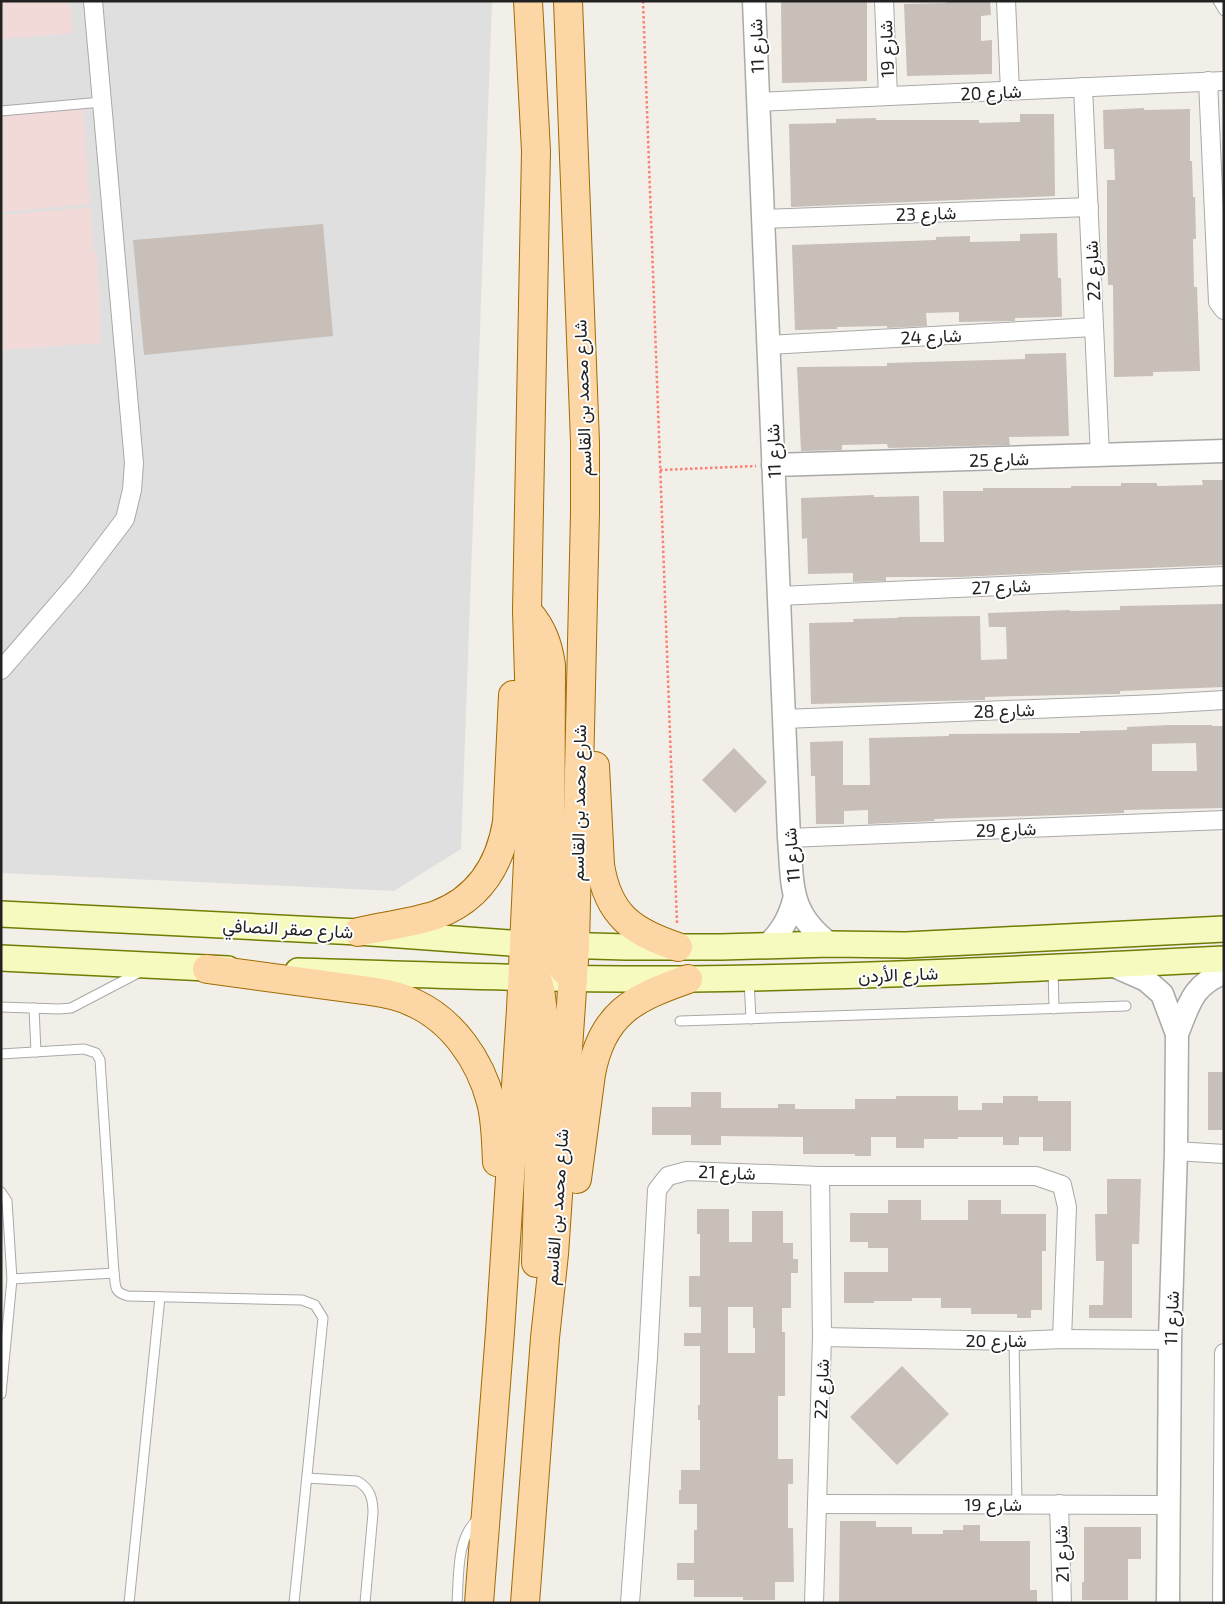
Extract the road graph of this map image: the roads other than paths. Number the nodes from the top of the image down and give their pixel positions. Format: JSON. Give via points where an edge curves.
{"nodes":[{"id":1,"x":93,"y":1,"type":"edge"},
{"id":2,"x":528,"y":1,"type":"edge"},
{"id":3,"x":568,"y":1,"type":"edge"},
{"id":4,"x":754,"y":1,"type":"edge"},
{"id":5,"x":884,"y":1,"type":"edge"},
{"id":6,"x":1006,"y":1,"type":"edge"},
{"id":7,"x":1218,"y":1,"type":"edge"},
{"id":8,"x":1224,"y":11,"type":"edge"},
{"id":9,"x":1216,"y":81,"type":"edge"},
{"id":10,"x":1083,"y":87,"type":"junction"},
{"id":11,"x":1010,"y":91,"type":"junction"},
{"id":12,"x":888,"y":96,"type":"junction"},
{"id":13,"x":102,"y":102,"type":"junction"},
{"id":14,"x":758,"y":102,"type":"junction"},
{"id":15,"x":1,"y":111,"type":"edge"},
{"id":16,"x":536,"y":151,"type":"junction"},
{"id":17,"x":1218,"y":201,"type":"edge"},
{"id":18,"x":1089,"y":207,"type":"junction"},
{"id":19,"x":763,"y":219,"type":"junction"},
{"id":20,"x":1224,"y":310,"type":"edge"},
{"id":21,"x":1094,"y":328,"type":"junction"},
{"id":22,"x":768,"y":345,"type":"junction"},
{"id":23,"x":585,"y":442,"type":"junction"},
{"id":24,"x":1224,"y":451,"type":"edge"},
{"id":25,"x":1100,"y":456,"type":"junction"},
{"id":26,"x":773,"y":465,"type":"junction"},
{"id":27,"x":1224,"y":576,"type":"edge"},
{"id":28,"x":779,"y":596,"type":"junction"},
{"id":29,"x":527,"y":611,"type":"junction"},
{"id":30,"x":583,"y":636,"type":"junction"},
{"id":31,"x":1,"y":670,"type":"edge"},
{"id":32,"x":1224,"y":700,"type":"edge"},
{"id":33,"x":784,"y":719,"type":"junction"},
{"id":34,"x":1224,"y":820,"type":"edge"},
{"id":35,"x":789,"y":838,"type":"junction"},
{"id":36,"x":794,"y":900,"type":"junction"},
{"id":37,"x":1,"y":914,"type":"edge"},
{"id":38,"x":1224,"y":929,"type":"edge"},
{"id":39,"x":358,"y":932,"type":"junction"},
{"id":40,"x":963,"y":943,"type":"junction"},
{"id":41,"x":524,"y":944,"type":"junction"},
{"id":42,"x":830,"y":944,"type":"junction"},
{"id":43,"x":563,"y":945,"type":"junction"},
{"id":44,"x":906,"y":945,"type":"junction"},
{"id":45,"x":767,"y":946,"type":"junction"},
{"id":46,"x":678,"y":948,"type":"junction"},
{"id":47,"x":1,"y":958,"type":"edge"},
{"id":48,"x":1224,"y":959,"type":"edge"},
{"id":49,"x":1112,"y":965,"type":"junction"},
{"id":50,"x":151,"y":966,"type":"junction"},
{"id":51,"x":1053,"y":968,"type":"junction"},
{"id":52,"x":207,"y":969,"type":"junction"},
{"id":53,"x":963,"y":972,"type":"junction"},
{"id":54,"x":1224,"y":973,"type":"edge"},
{"id":55,"x":906,"y":974,"type":"junction"},
{"id":56,"x":530,"y":977,"type":"junction"},
{"id":57,"x":573,"y":978,"type":"junction"},
{"id":58,"x":749,"y":978,"type":"junction"},
{"id":59,"x":688,"y":979,"type":"junction"},
{"id":60,"x":1126,"y":1006,"type":"dead end"},
{"id":61,"x":1,"y":1007,"type":"edge"},
{"id":62,"x":34,"y":1008,"type":"junction"},
{"id":63,"x":1054,"y":1008,"type":"junction"},
{"id":64,"x":751,"y":1019,"type":"junction"},
{"id":65,"x":680,"y":1021,"type":"dead end"},
{"id":66,"x":1177,"y":1034,"type":"junction"},
{"id":67,"x":36,"y":1052,"type":"junction"},
{"id":68,"x":1,"y":1054,"type":"edge"},
{"id":69,"x":1176,"y":1150,"type":"junction"},
{"id":70,"x":1224,"y":1154,"type":"edge"},
{"id":71,"x":820,"y":1176,"type":"junction"},
{"id":72,"x":1,"y":1192,"type":"edge"},
{"id":73,"x":554,"y":1254,"type":"junction"},
{"id":74,"x":114,"y":1273,"type":"junction"},
{"id":75,"x":12,"y":1279,"type":"junction"},
{"id":76,"x":160,"y":1297,"type":"junction"},
{"id":77,"x":500,"y":1332,"type":"junction"},
{"id":78,"x":822,"y":1337,"type":"junction"},
{"id":79,"x":545,"y":1338,"type":"junction"},
{"id":80,"x":1062,"y":1339,"type":"junction"},
{"id":81,"x":1170,"y":1340,"type":"junction"},
{"id":82,"x":1014,"y":1341,"type":"junction"},
{"id":83,"x":1224,"y":1353,"type":"edge"},
{"id":84,"x":1,"y":1394,"type":"edge"},
{"id":85,"x":306,"y":1478,"type":"junction"},
{"id":86,"x":1223,"y":1478,"type":"edge"},
{"id":87,"x":817,"y":1504,"type":"junction"},
{"id":88,"x":1016,"y":1504,"type":"junction"},
{"id":89,"x":1059,"y":1504,"type":"junction"},
{"id":90,"x":1168,"y":1505,"type":"junction"},
{"id":91,"x":486,"y":1514,"type":"junction"},
{"id":92,"x":128,"y":1603,"type":"edge"},
{"id":93,"x":294,"y":1603,"type":"edge"},
{"id":94,"x":365,"y":1603,"type":"edge"},
{"id":95,"x":457,"y":1603,"type":"edge"},
{"id":96,"x":479,"y":1603,"type":"edge"},
{"id":97,"x":526,"y":1603,"type":"edge"},
{"id":98,"x":630,"y":1603,"type":"edge"},
{"id":99,"x":814,"y":1603,"type":"edge"},
{"id":100,"x":1062,"y":1603,"type":"edge"},
{"id":101,"x":1168,"y":1603,"type":"edge"},
{"id":102,"x":1222,"y":1603,"type":"edge"}],
"edges":[{"from":1,"to":13,"type":"street"},
{"from":2,"to":16,"type":"main road"},
{"from":3,"to":23,"type":"main road","name":"شارع محمد بن القاسم"},
{"from":4,"to":14,"type":"street","name":"شارع 11"},
{"from":5,"to":12,"type":"street","name":"شارع 19"},
{"from":6,"to":11,"type":"street"},
{"from":7,"to":8,"type":"lane"},
{"from":9,"to":10,"type":"street","name":"شارع 20"},
{"from":9,"to":17,"type":"street"},
{"from":10,"to":11,"type":"street","name":"شارع 20"},
{"from":10,"to":18,"type":"street","name":"شارع 22"},
{"from":11,"to":12,"type":"street","name":"شارع 20"},
{"from":12,"to":14,"type":"street","name":"شارع 20"},
{"from":13,"to":15,"type":"lane"},
{"from":13,"to":31,"type":"street","via":[[134,463],[132,490],[125,519],[78,581]]},
{"from":14,"to":19,"type":"street","name":"شارع 11"},
{"from":16,"to":23,"type":"main road","via":[[553,137],[559,138],[567,147],[569,381],[574,412]]},
{"from":16,"to":29,"type":"main road"},
{"from":17,"to":20,"type":"street","via":[[1218,302]]},
{"from":18,"to":19,"type":"street","name":"شارع 23"},
{"from":18,"to":21,"type":"street","name":"شارع 22"},
{"from":19,"to":22,"type":"street","name":"شارع 11"},
{"from":21,"to":22,"type":"street","name":"شارع 24"},
{"from":21,"to":25,"type":"street","name":"شارع 22"},
{"from":22,"to":26,"type":"street","name":"شارع 11"},
{"from":23,"to":30,"type":"main road","name":"شارع محمد بن القاسم"},
{"from":24,"to":25,"type":"street","name":"شارع 25"},
{"from":25,"to":26,"type":"street","name":"شارع 25"},
{"from":26,"to":28,"type":"street","name":"شارع 11"},
{"from":27,"to":28,"type":"street","name":"شارع 27"},
{"from":28,"to":33,"type":"street","name":"شارع 11"},
{"from":29,"to":39,"type":"main road","via":[[516,647],[507,822],[504,842],[496,861],[486,879],[455,906],[436,914]]},
{"from":29,"to":41,"type":"main road","via":[[532,776]]},
{"from":29,"to":43,"type":"main road","via":[[546,641],[551,664]]},
{"from":30,"to":43,"type":"main road","name":"شارع محمد بن القاسم"},
{"from":30,"to":46,"type":"main road","via":[[590,682],[603,880],[616,909],[627,922],[639,932]]},
{"from":32,"to":33,"type":"street","name":"شارع 28"},
{"from":33,"to":35,"type":"street","name":"شارع 11"},
{"from":34,"to":35,"type":"street","name":"شارع 29"},
{"from":35,"to":36,"type":"street","name":"شارع 11"},
{"from":36,"to":42,"type":"street","name":"شارع 11","via":[[808,925]]},
{"from":36,"to":45,"type":"street","name":"شارع 11","via":[[785,925]]},
{"from":37,"to":39,"type":"main road","name":"شارع صقر النصافي"},
{"from":38,"to":40,"type":"main road","name":"شارع الأردن"},
{"from":39,"to":41,"type":"main road","name":"شارع صقر النصافي"},
{"from":40,"to":44,"type":"main road","name":"شارع الأردن"},
{"from":40,"to":53,"type":"main road","via":[[955,958],[958,969]]},
{"from":41,"to":43,"type":"main road","name":"شارع صقر النصافي"},
{"from":41,"to":56,"type":"main road"},
{"from":42,"to":44,"type":"main road","name":"شارع الأردن"},
{"from":42,"to":45,"type":"main road","name":"شارع الأردن"},
{"from":43,"to":46,"type":"main road","name":"شارع الأردن"},
{"from":43,"to":57,"type":"main road","via":[[555,958]]},
{"from":44,"to":55,"type":"main road","via":[[913,949],[916,964]]},
{"from":45,"to":46,"type":"main road","name":"شارع الأردن"},
{"from":47,"to":50,"type":"main road"},
{"from":48,"to":49,"type":"main road","name":"شارع الأردن"},
{"from":49,"to":51,"type":"main road","name":"شارع الأردن"},
{"from":49,"to":66,"type":"street","name":"شارع 11","via":[[1146,980],[1162,994]]},
{"from":50,"to":52,"type":"main road"},
{"from":50,"to":62,"type":"lane","via":[[71,1008]]},
{"from":51,"to":53,"type":"main road","name":"شارع الأردن"},
{"from":51,"to":63,"type":"lane"},
{"from":52,"to":56,"type":"main road"},
{"from":52,"to":77,"type":"main road","via":[[396,996],[433,1014],[459,1039],[479,1069],[491,1104],[498,1172],[496,1274]]},
{"from":53,"to":55,"type":"main road","name":"شارع الأردن"},
{"from":54,"to":66,"type":"street","name":"شارع 11","via":[[1196,991]]},
{"from":55,"to":58,"type":"main road","name":"شارع الأردن"},
{"from":56,"to":57,"type":"main road"},
{"from":56,"to":77,"type":"main road"},
{"from":56,"to":79,"type":"main road","via":[[542,1000],[543,1020],[535,1297]]},
{"from":57,"to":59,"type":"main road","name":"شارع الأردن"},
{"from":57,"to":73,"type":"main road","name":"شارع محمد بن القاسم"},
{"from":58,"to":59,"type":"main road","name":"شارع الأردن"},
{"from":58,"to":64,"type":"lane"},
{"from":59,"to":73,"type":"main road","via":[[650,993],[629,1005],[617,1016],[599,1043],[590,1074],[573,1205],[566,1230]]},
{"from":60,"to":63,"type":"lane"},
{"from":61,"to":62,"type":"lane"},
{"from":62,"to":67,"type":"lane"},
{"from":63,"to":64,"type":"lane"},
{"from":64,"to":65,"type":"lane"},
{"from":66,"to":69,"type":"street","name":"شارع 11"},
{"from":67,"to":68,"type":"lane"},
{"from":67,"to":74,"type":"lane","via":[[84,1049],[96,1053],[100,1060]]},
{"from":69,"to":70,"type":"street"},
{"from":69,"to":81,"type":"street","name":"شارع 11"},
{"from":71,"to":78,"type":"street","name":"شارع 22"},
{"from":71,"to":80,"type":"street","name":"شارع 21","via":[[1036,1176],[1062,1184],[1067,1207]]},
{"from":71,"to":98,"type":"street","name":"شارع 21","via":[[687,1171],[668,1176],[657,1190]]},
{"from":72,"to":75,"type":"lane","via":[[7,1201]]},
{"from":73,"to":79,"type":"main road","name":"شارع محمد بن القاسم"},
{"from":74,"to":75,"type":"lane"},
{"from":74,"to":76,"type":"lane","via":[[120,1294]]},
{"from":75,"to":84,"type":"lane"},
{"from":76,"to":85,"type":"lane","via":[[302,1300],[315,1305],[323,1318]]},
{"from":76,"to":92,"type":"lane"},
{"from":77,"to":91,"type":"main road"},
{"from":78,"to":82,"type":"street","name":"شارع 20"},
{"from":78,"to":87,"type":"street","name":"شارع 22"},
{"from":79,"to":97,"type":"main road","name":"شارع محمد بن القاسم"},
{"from":80,"to":81,"type":"street","name":"شارع 20"},
{"from":80,"to":82,"type":"street","name":"شارع 20"},
{"from":81,"to":90,"type":"street","name":"شارع 11"},
{"from":82,"to":88,"type":"lane"},
{"from":83,"to":86,"type":"street"},
{"from":85,"to":93,"type":"lane"},
{"from":85,"to":94,"type":"lane","via":[[357,1481],[373,1500]]},
{"from":86,"to":102,"type":"street"},
{"from":87,"to":88,"type":"street","name":"شارع 19"},
{"from":87,"to":99,"type":"street","name":"شارع 22"},
{"from":88,"to":89,"type":"street","name":"شارع 19"},
{"from":89,"to":90,"type":"street","name":"شارع 19"},
{"from":89,"to":100,"type":"street","name":"شارع 21"},
{"from":90,"to":101,"type":"street","name":"شارع 11"},
{"from":91,"to":95,"type":"lane","via":[[470,1527],[464,1539]]},
{"from":91,"to":96,"type":"main road"}]}
